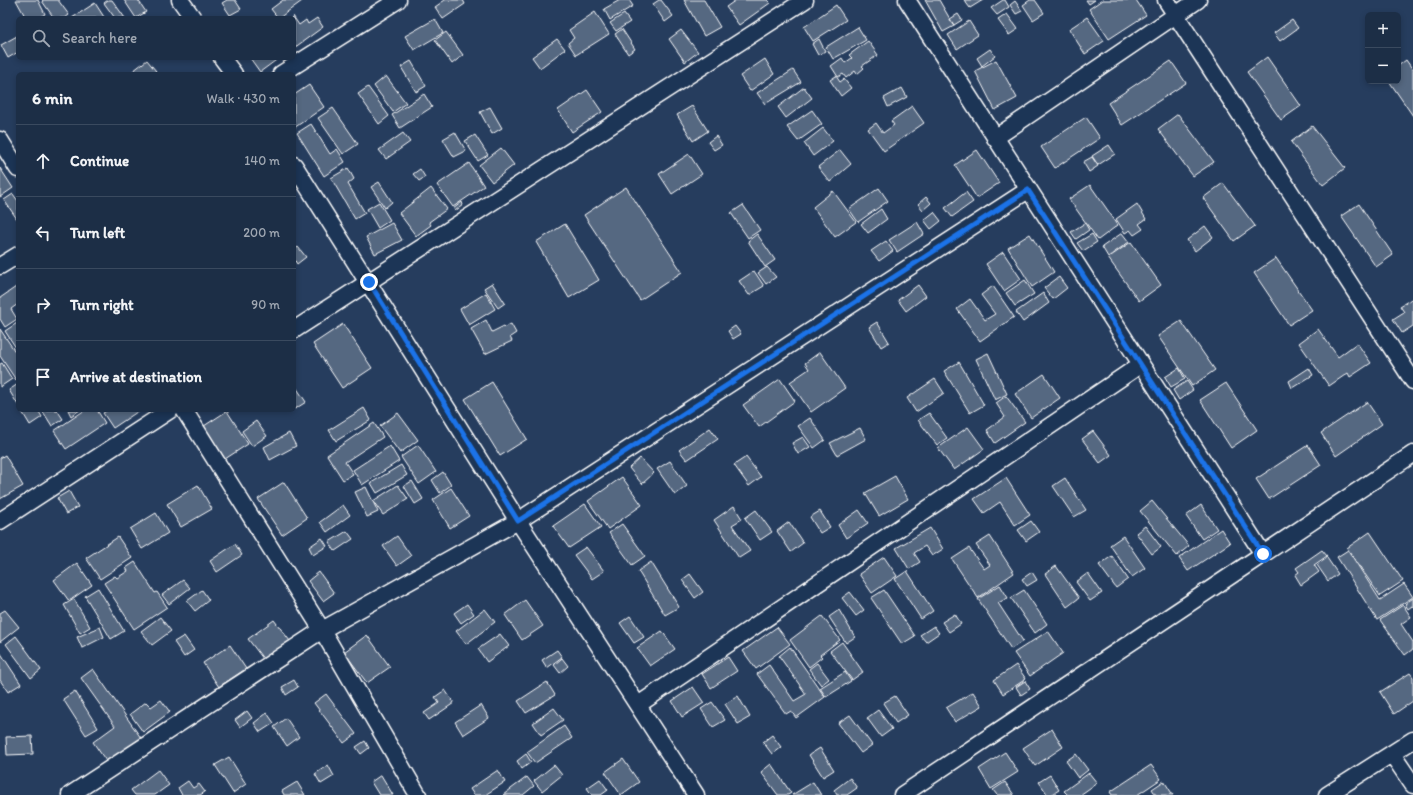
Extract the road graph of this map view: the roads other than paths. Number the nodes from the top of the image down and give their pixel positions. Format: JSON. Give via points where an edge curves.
{"nodes":[{"id":1,"x":180,"y":0,"type":"edge"},
{"id":2,"x":398,"y":0,"type":"edge"},
{"id":3,"x":805,"y":0,"type":"edge"},
{"id":4,"x":906,"y":0,"type":"edge"},
{"id":5,"x":1166,"y":0,"type":"edge"},
{"id":6,"x":1198,"y":0,"type":"edge"},
{"id":7,"x":1175,"y":15,"type":"junction"},
{"id":8,"x":192,"y":16,"type":"edge"},
{"id":9,"x":224,"y":60,"type":"edge"},
{"id":10,"x":232,"y":72,"type":"edge"},
{"id":11,"x":284,"y":72,"type":"edge"},
{"id":12,"x":995,"y":138,"type":"junction"},
{"id":13,"x":0,"y":140,"type":"edge"},
{"id":14,"x":16,"y":166,"type":"edge"},
{"id":15,"x":296,"y":168,"type":"edge"},
{"id":16,"x":1028,"y":190,"type":"junction"},
{"id":17,"x":16,"y":257,"type":"edge"},
{"id":18,"x":0,"y":266,"type":"edge"},
{"id":19,"x":369,"y":282,"type":"junction"},
{"id":20,"x":296,"y":329,"type":"edge"},
{"id":21,"x":1140,"y":365,"type":"junction"},
{"id":22,"x":1413,"y":381,"type":"edge"},
{"id":23,"x":167,"y":412,"type":"edge"},
{"id":24,"x":185,"y":412,"type":"edge"},
{"id":25,"x":1413,"y":454,"type":"edge"},
{"id":26,"x":0,"y":521,"type":"edge"},
{"id":27,"x":518,"y":521,"type":"junction"},
{"id":28,"x":1263,"y":554,"type":"junction"},
{"id":29,"x":322,"y":630,"type":"junction"},
{"id":30,"x":638,"y":705,"type":"junction"},
{"id":31,"x":1413,"y":740,"type":"edge"},
{"id":32,"x":1392,"y":754,"type":"junction"},
{"id":33,"x":1413,"y":785,"type":"edge"},
{"id":34,"x":70,"y":795,"type":"edge"},
{"id":35,"x":418,"y":795,"type":"edge"},
{"id":36,"x":696,"y":795,"type":"edge"},
{"id":37,"x":902,"y":795,"type":"edge"},
{"id":38,"x":1327,"y":795,"type":"edge"}],
"edges":[{"from":1,"to":8,"type":"street"},
{"from":2,"to":11,"type":"street"},
{"from":3,"to":19,"type":"street"},
{"from":4,"to":12,"type":"street"},
{"from":5,"to":7,"type":"street"},
{"from":6,"to":7,"type":"street"},
{"from":7,"to":12,"type":"street"},
{"from":7,"to":22,"type":"street"},
{"from":9,"to":10,"type":"street"},
{"from":12,"to":16,"type":"street"},
{"from":13,"to":14,"type":"street"},
{"from":15,"to":19,"type":"street"},
{"from":16,"to":21,"type":"street"},
{"from":16,"to":27,"type":"street"},
{"from":17,"to":18,"type":"street"},
{"from":19,"to":20,"type":"street"},
{"from":19,"to":27,"type":"street"},
{"from":21,"to":28,"type":"street"},
{"from":21,"to":30,"type":"street"},
{"from":23,"to":26,"type":"street"},
{"from":24,"to":29,"type":"street"},
{"from":25,"to":28,"type":"street"},
{"from":27,"to":29,"type":"street"},
{"from":27,"to":30,"type":"street"},
{"from":28,"to":37,"type":"street"},
{"from":29,"to":34,"type":"street"},
{"from":29,"to":35,"type":"street"},
{"from":30,"to":36,"type":"street"},
{"from":31,"to":32,"type":"street"},
{"from":32,"to":33,"type":"street"},
{"from":32,"to":38,"type":"street"}]}
